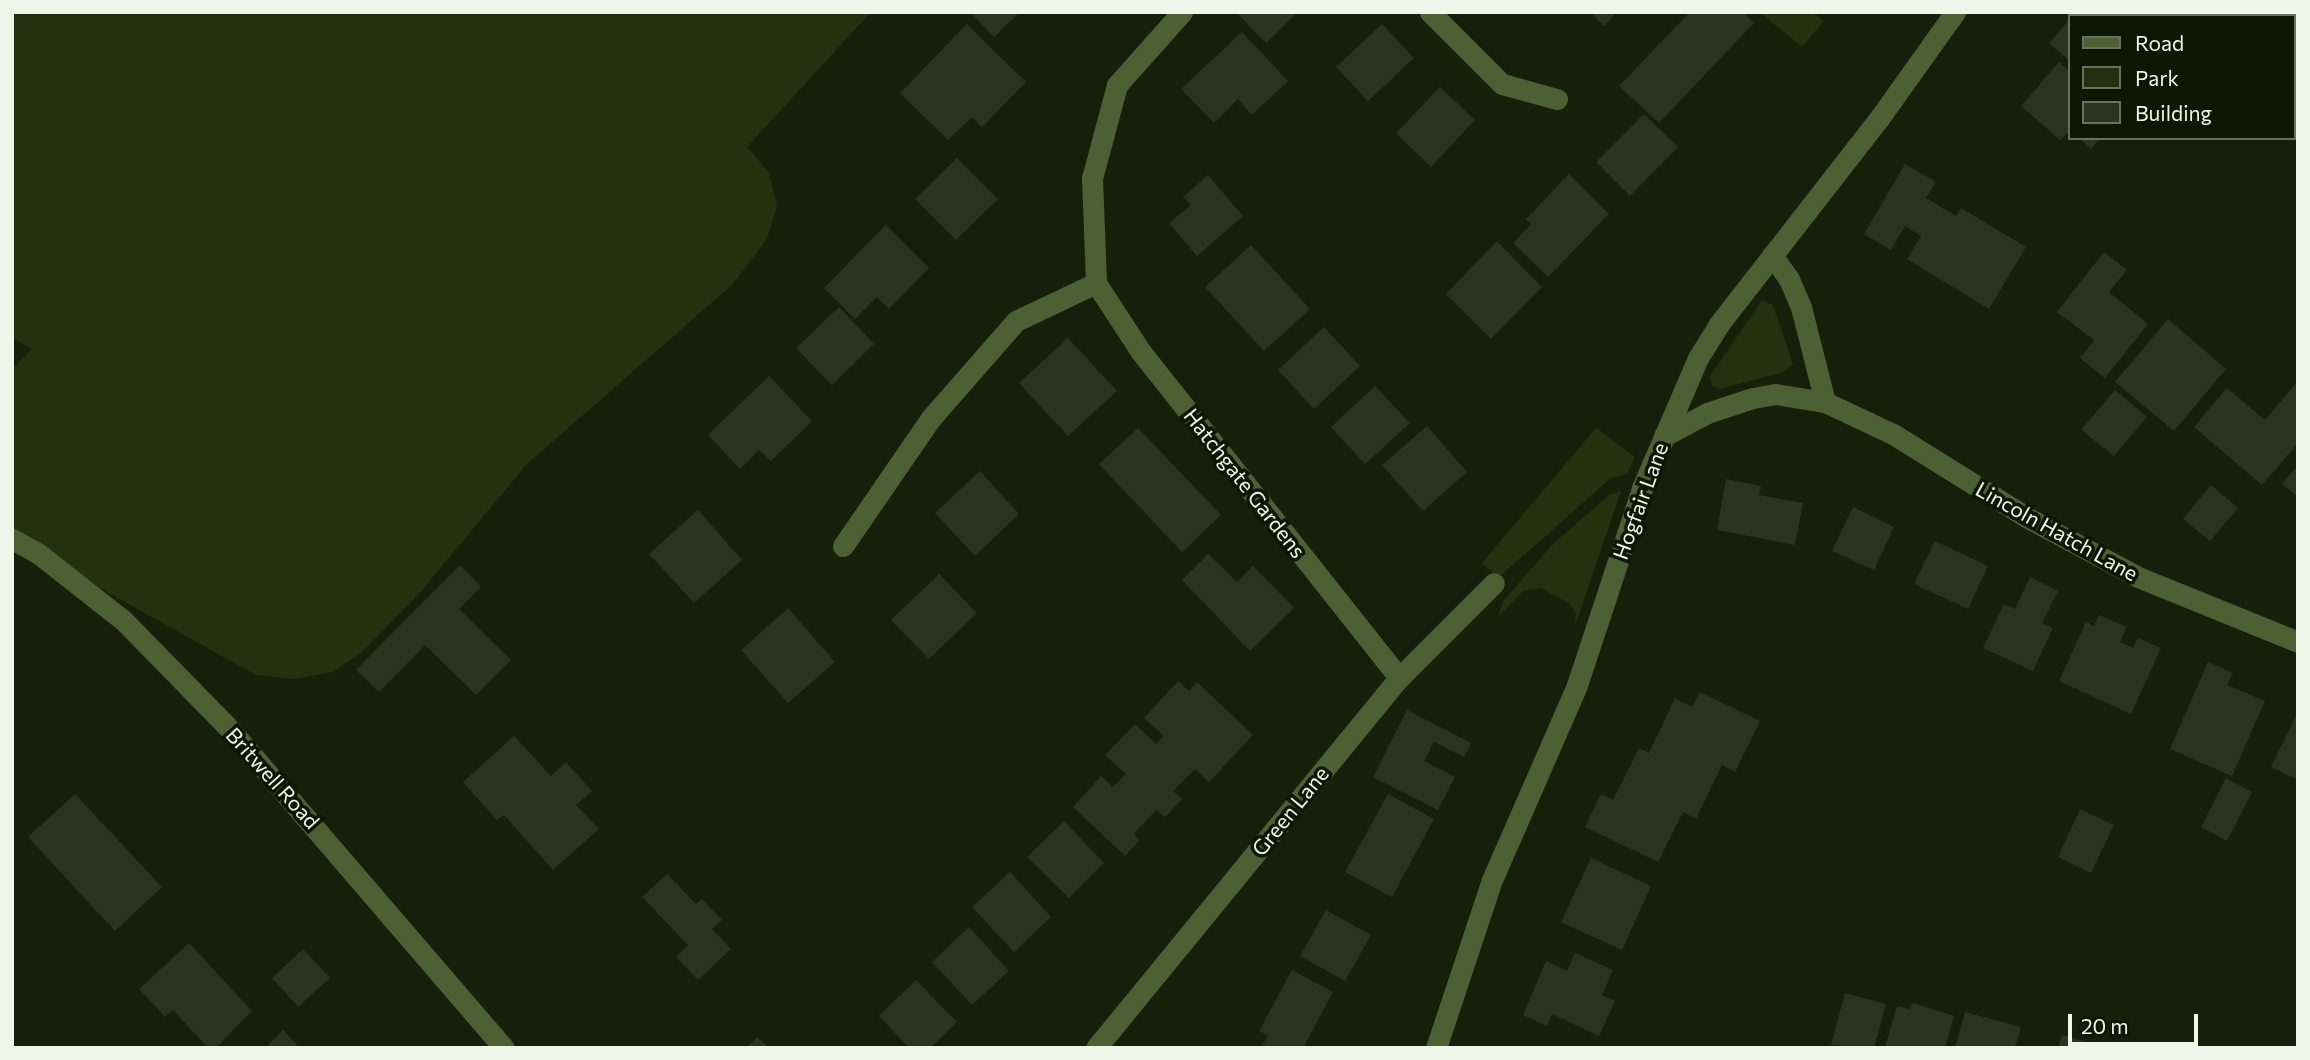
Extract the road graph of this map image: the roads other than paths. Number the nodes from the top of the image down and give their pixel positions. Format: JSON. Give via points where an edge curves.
{"nodes":[{"id":1,"x":1182,"y":12,"type":"edge"},
{"id":2,"x":1430,"y":12,"type":"edge"},
{"id":3,"x":1955,"y":12,"type":"edge"},
{"id":4,"x":1557,"y":100,"type":"dead end"},
{"id":5,"x":1772,"y":255,"type":"junction"},
{"id":6,"x":1096,"y":283,"type":"junction"},
{"id":7,"x":1825,"y":402,"type":"junction"},
{"id":8,"x":1664,"y":436,"type":"junction"},
{"id":9,"x":12,"y":539,"type":"edge"},
{"id":10,"x":843,"y":546,"type":"dead end"},
{"id":11,"x":1494,"y":583,"type":"dead end"},
{"id":12,"x":2298,"y":642,"type":"edge"},
{"id":13,"x":1399,"y":678,"type":"junction"},
{"id":14,"x":504,"y":1048,"type":"edge"},
{"id":15,"x":1096,"y":1048,"type":"edge"},
{"id":16,"x":1436,"y":1048,"type":"edge"}],
"edges":[{"from":1,"to":6,"type":"street","via":[[1116,85],[1092,178]]},
{"from":2,"to":4,"type":"street","via":[[1502,84]]},
{"from":3,"to":5,"type":"street","name":"Hogfair Lane"},
{"from":5,"to":7,"type":"street","via":[[1790,279],[1801,307]]},
{"from":5,"to":8,"type":"street","name":"Hogfair Lane","via":[[1698,358]]},
{"from":6,"to":10,"type":"street","via":[[1016,321],[930,418]]},
{"from":6,"to":13,"type":"street","name":"Hatchgate Gardens","via":[[1140,352]]},
{"from":7,"to":8,"type":"street","name":"Lincoln Hatch Lane","via":[[1775,394],[1753,397],[1707,413]]},
{"from":7,"to":12,"type":"street","name":"Lincoln Hatch Lane","via":[[1893,434],[2028,518],[2138,577]]},
{"from":8,"to":16,"type":"street","name":"Hogfair Lane","via":[[1642,488],[1577,685],[1492,880]]},
{"from":9,"to":14,"type":"street","name":"Britwell Road","via":[[39,554],[124,621],[226,725]]},
{"from":11,"to":13,"type":"street","name":"Green Lane"},
{"from":13,"to":15,"type":"street","name":"Green Lane"}]}
